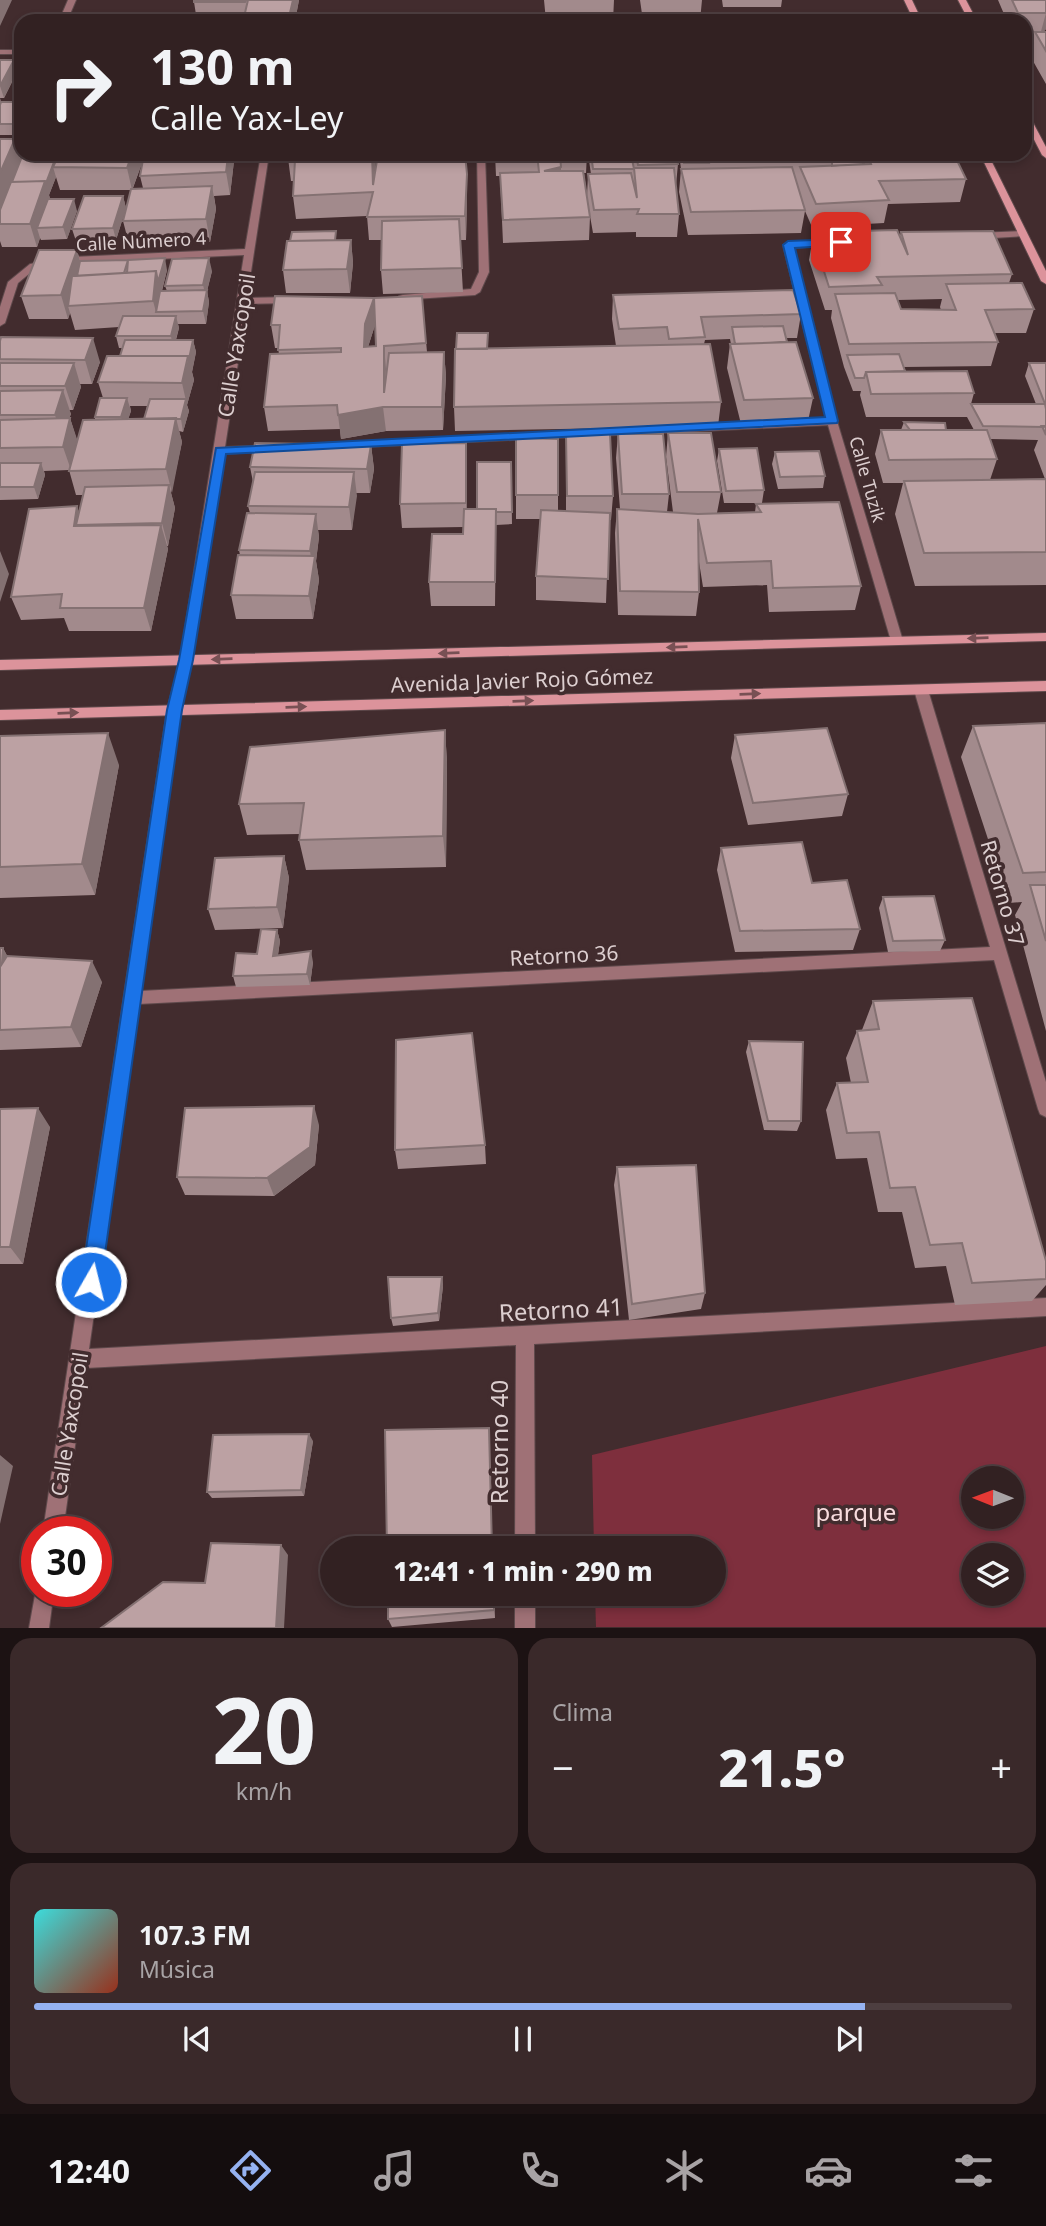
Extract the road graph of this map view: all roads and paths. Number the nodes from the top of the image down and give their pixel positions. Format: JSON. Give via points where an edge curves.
{"nodes":[{"id":1,"x":1032,"y":128,"type":"edge"},
{"id":2,"x":1046,"y":155,"type":"edge"},
{"id":3,"x":264,"y":161,"type":"edge"},
{"id":4,"x":481,"y":161,"type":"edge"},
{"id":5,"x":987,"y":161,"type":"edge"},
{"id":6,"x":1023,"y":234,"type":"junction"},
{"id":7,"x":968,"y":237,"type":"edge"},
{"id":8,"x":844,"y":242,"type":"edge"},
{"id":9,"x":250,"y":252,"type":"junction"},
{"id":10,"x":1046,"y":281,"type":"edge"},
{"id":11,"x":394,"y":299,"type":"edge"},
{"id":12,"x":299,"y":300,"type":"edge"},
{"id":13,"x":244,"y":301,"type":"junction"},
{"id":14,"x":0,"y":323,"type":"edge"},
{"id":15,"x":832,"y":421,"type":"junction"},
{"id":16,"x":290,"y":447,"type":"edge"},
{"id":17,"x":304,"y":447,"type":"edge"},
{"id":18,"x":220,"y":451,"type":"junction"},
{"id":19,"x":1046,"y":637,"type":"edge"},
{"id":20,"x":897,"y":641,"type":"junction"},
{"id":21,"x":186,"y":660,"type":"junction"},
{"id":22,"x":0,"y":665,"type":"edge"},
{"id":23,"x":1046,"y":686,"type":"edge"},
{"id":24,"x":921,"y":690,"type":"junction"},
{"id":25,"x":174,"y":710,"type":"junction"},
{"id":26,"x":0,"y":715,"type":"edge"},
{"id":27,"x":998,"y":953,"type":"junction"},
{"id":28,"x":132,"y":998,"type":"junction"},
{"id":29,"x":1046,"y":1109,"type":"edge"},
{"id":30,"x":1046,"y":1307,"type":"edge"},
{"id":31,"x":525,"y":1335,"type":"junction"},
{"id":32,"x":79,"y":1359,"type":"junction"},
{"id":33,"x":55,"y":1516,"type":"edge"},
{"id":34,"x":525,"y":1536,"type":"edge"},
{"id":35,"x":525,"y":1606,"type":"edge"},
{"id":36,"x":42,"y":1607,"type":"edge"},
{"id":37,"x":39,"y":1628,"type":"edge"},
{"id":38,"x":525,"y":1628,"type":"edge"}],
"edges":[{"from":1,"to":2,"type":"main road"},
{"from":3,"to":9,"type":"street","name":"Calle Yaxcopoil"},
{"from":4,"to":11,"type":"street","via":[[484,272],[475,292]]},
{"from":5,"to":6,"type":"main road"},
{"from":6,"to":7,"type":"street"},
{"from":6,"to":10,"type":"main road"},
{"from":8,"to":15,"type":"street","name":"Calle Tuzik","via":[[788,245]]},
{"from":9,"to":13,"type":"street","name":"Calle Yaxcopoil"},
{"from":9,"to":14,"type":"street","name":"Calle Número 4","via":[[33,266],[13,282]]},
{"from":12,"to":13,"type":"street"},
{"from":13,"to":18,"type":"street","name":"Calle Yaxcopoil"},
{"from":15,"to":17,"type":"street"},
{"from":15,"to":20,"type":"street","name":"Calle Tuzik"},
{"from":16,"to":18,"type":"street"},
{"from":18,"to":21,"type":"street","name":"Calle Yaxcopoil"},
{"from":19,"to":20,"type":"main road","name":"Avenida Javier Rojo Gómez","one_way":true},
{"from":20,"to":21,"type":"main road","name":"Avenida Javier Rojo Gómez","one_way":true},
{"from":21,"to":22,"type":"main road","name":"Avenida Javier Rojo Gómez"},
{"from":21,"to":25,"type":"street","name":"Calle Yaxcopoil"},
{"from":23,"to":24,"type":"main road","name":"Avenida Javier Rojo Gómez"},
{"from":25,"to":24,"type":"main road","name":"Avenida Javier Rojo Gómez","one_way":true},
{"from":24,"to":27,"type":"street","name":"Retorno 37"},
{"from":26,"to":25,"type":"main road","name":"Avenida Javier Rojo Gómez","one_way":true},
{"from":25,"to":28,"type":"street","name":"Calle Yaxcopoil"},
{"from":27,"to":28,"type":"street","name":"Retorno 36"},
{"from":27,"to":29,"type":"street","name":"Retorno 37"},
{"from":28,"to":32,"type":"street","name":"Calle Yaxcopoil"},
{"from":30,"to":31,"type":"street","name":"Retorno 41"},
{"from":31,"to":32,"type":"street","name":"Retorno 41"},
{"from":31,"to":34,"type":"street","name":"Retorno 40"},
{"from":32,"to":33,"type":"street","name":"Calle Yaxcopoil"},
{"from":35,"to":38,"type":"street"},
{"from":36,"to":37,"type":"street"}]}
